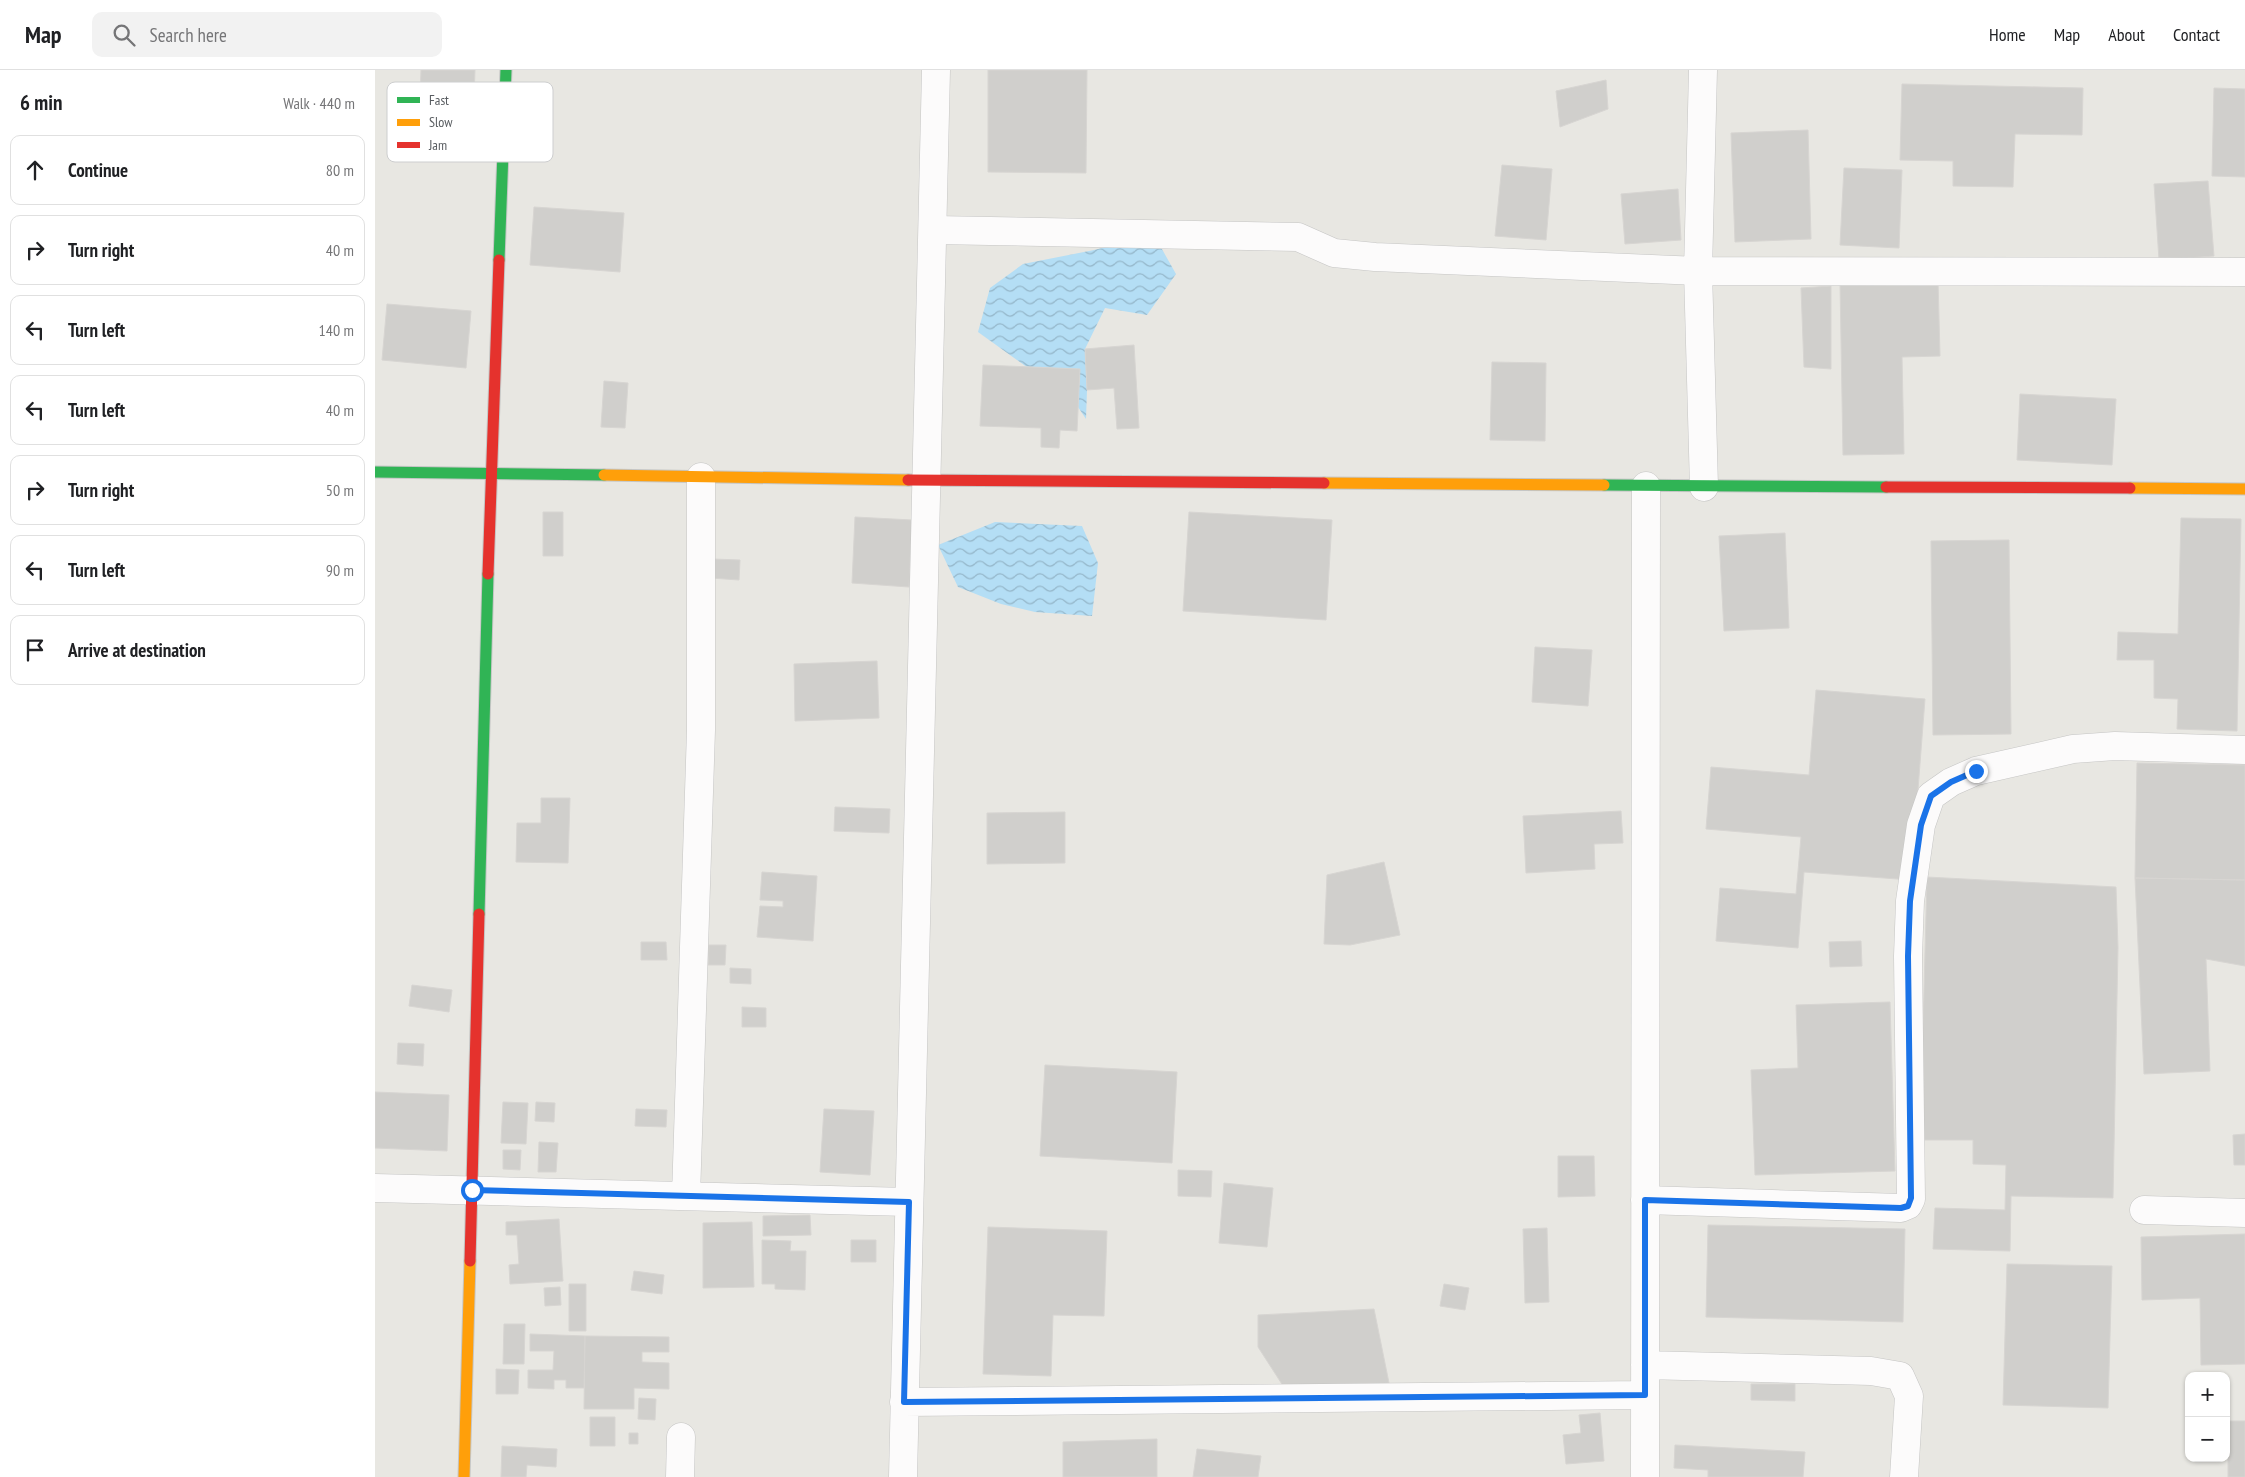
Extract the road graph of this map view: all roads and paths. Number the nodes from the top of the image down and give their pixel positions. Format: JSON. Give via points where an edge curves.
{"nodes":[{"id":1,"x":936,"y":70,"type":"edge"},
{"id":2,"x":1703,"y":70,"type":"edge"},
{"id":3,"x":503,"y":162,"type":"edge"},
{"id":4,"x":934,"y":230,"type":"junction"},
{"id":5,"x":1698,"y":271,"type":"junction"},
{"id":6,"x":2245,"y":272,"type":"edge"},
{"id":7,"x":375,"y":472,"type":"edge"},
{"id":8,"x":491,"y":474,"type":"junction"},
{"id":9,"x":701,"y":477,"type":"junction"},
{"id":10,"x":925,"y":480,"type":"junction"},
{"id":11,"x":1646,"y":486,"type":"junction"},
{"id":12,"x":1704,"y":487,"type":"junction"},
{"id":13,"x":2245,"y":490,"type":"edge"},
{"id":14,"x":2245,"y":750,"type":"edge"},
{"id":15,"x":375,"y":1188,"type":"edge"},
{"id":16,"x":472,"y":1190,"type":"junction"},
{"id":17,"x":686,"y":1196,"type":"junction"},
{"id":18,"x":1645,"y":1200,"type":"junction"},
{"id":19,"x":909,"y":1202,"type":"junction"},
{"id":20,"x":2144,"y":1210,"type":"dead end"},
{"id":21,"x":2245,"y":1213,"type":"edge"},
{"id":22,"x":1645,"y":1365,"type":"junction"},
{"id":23,"x":1645,"y":1395,"type":"junction"},
{"id":24,"x":904,"y":1402,"type":"junction"},
{"id":25,"x":681,"y":1436,"type":"dead end"},
{"id":26,"x":464,"y":1477,"type":"edge"},
{"id":27,"x":680,"y":1477,"type":"edge"},
{"id":28,"x":903,"y":1477,"type":"edge"},
{"id":29,"x":1645,"y":1477,"type":"edge"},
{"id":30,"x":1904,"y":1477,"type":"edge"}],
"edges":[{"from":1,"to":4,"type":"street"},
{"from":2,"to":5,"type":"street"},
{"from":3,"to":8,"type":"street"},
{"from":4,"to":5,"type":"street","via":[[1298,237],[1334,253],[1375,257]]},
{"from":4,"to":10,"type":"street"},
{"from":5,"to":6,"type":"street"},
{"from":5,"to":12,"type":"street"},
{"from":7,"to":8,"type":"street"},
{"from":8,"to":9,"type":"street"},
{"from":8,"to":16,"type":"street"},
{"from":9,"to":10,"type":"street"},
{"from":9,"to":17,"type":"street","via":[[701,730]]},
{"from":10,"to":11,"type":"street"},
{"from":10,"to":19,"type":"street"},
{"from":11,"to":12,"type":"street"},
{"from":11,"to":18,"type":"street"},
{"from":12,"to":13,"type":"street"},
{"from":14,"to":18,"type":"street","via":[[2115,746],[2073,749],[1976,771],[1951,782],[1931,796],[1921,825],[1910,901],[1911,1198],[1908,1206]]},
{"from":15,"to":16,"type":"street"},
{"from":16,"to":17,"type":"street"},
{"from":16,"to":26,"type":"street"},
{"from":17,"to":19,"type":"street"},
{"from":18,"to":22,"type":"street"},
{"from":19,"to":24,"type":"street"},
{"from":20,"to":21,"type":"street"},
{"from":22,"to":23,"type":"street"},
{"from":22,"to":30,"type":"street","via":[[1871,1371],[1900,1376],[1909,1396]]},
{"from":23,"to":24,"type":"street"},
{"from":23,"to":29,"type":"street"},
{"from":24,"to":28,"type":"street"},
{"from":25,"to":27,"type":"street"}]}
